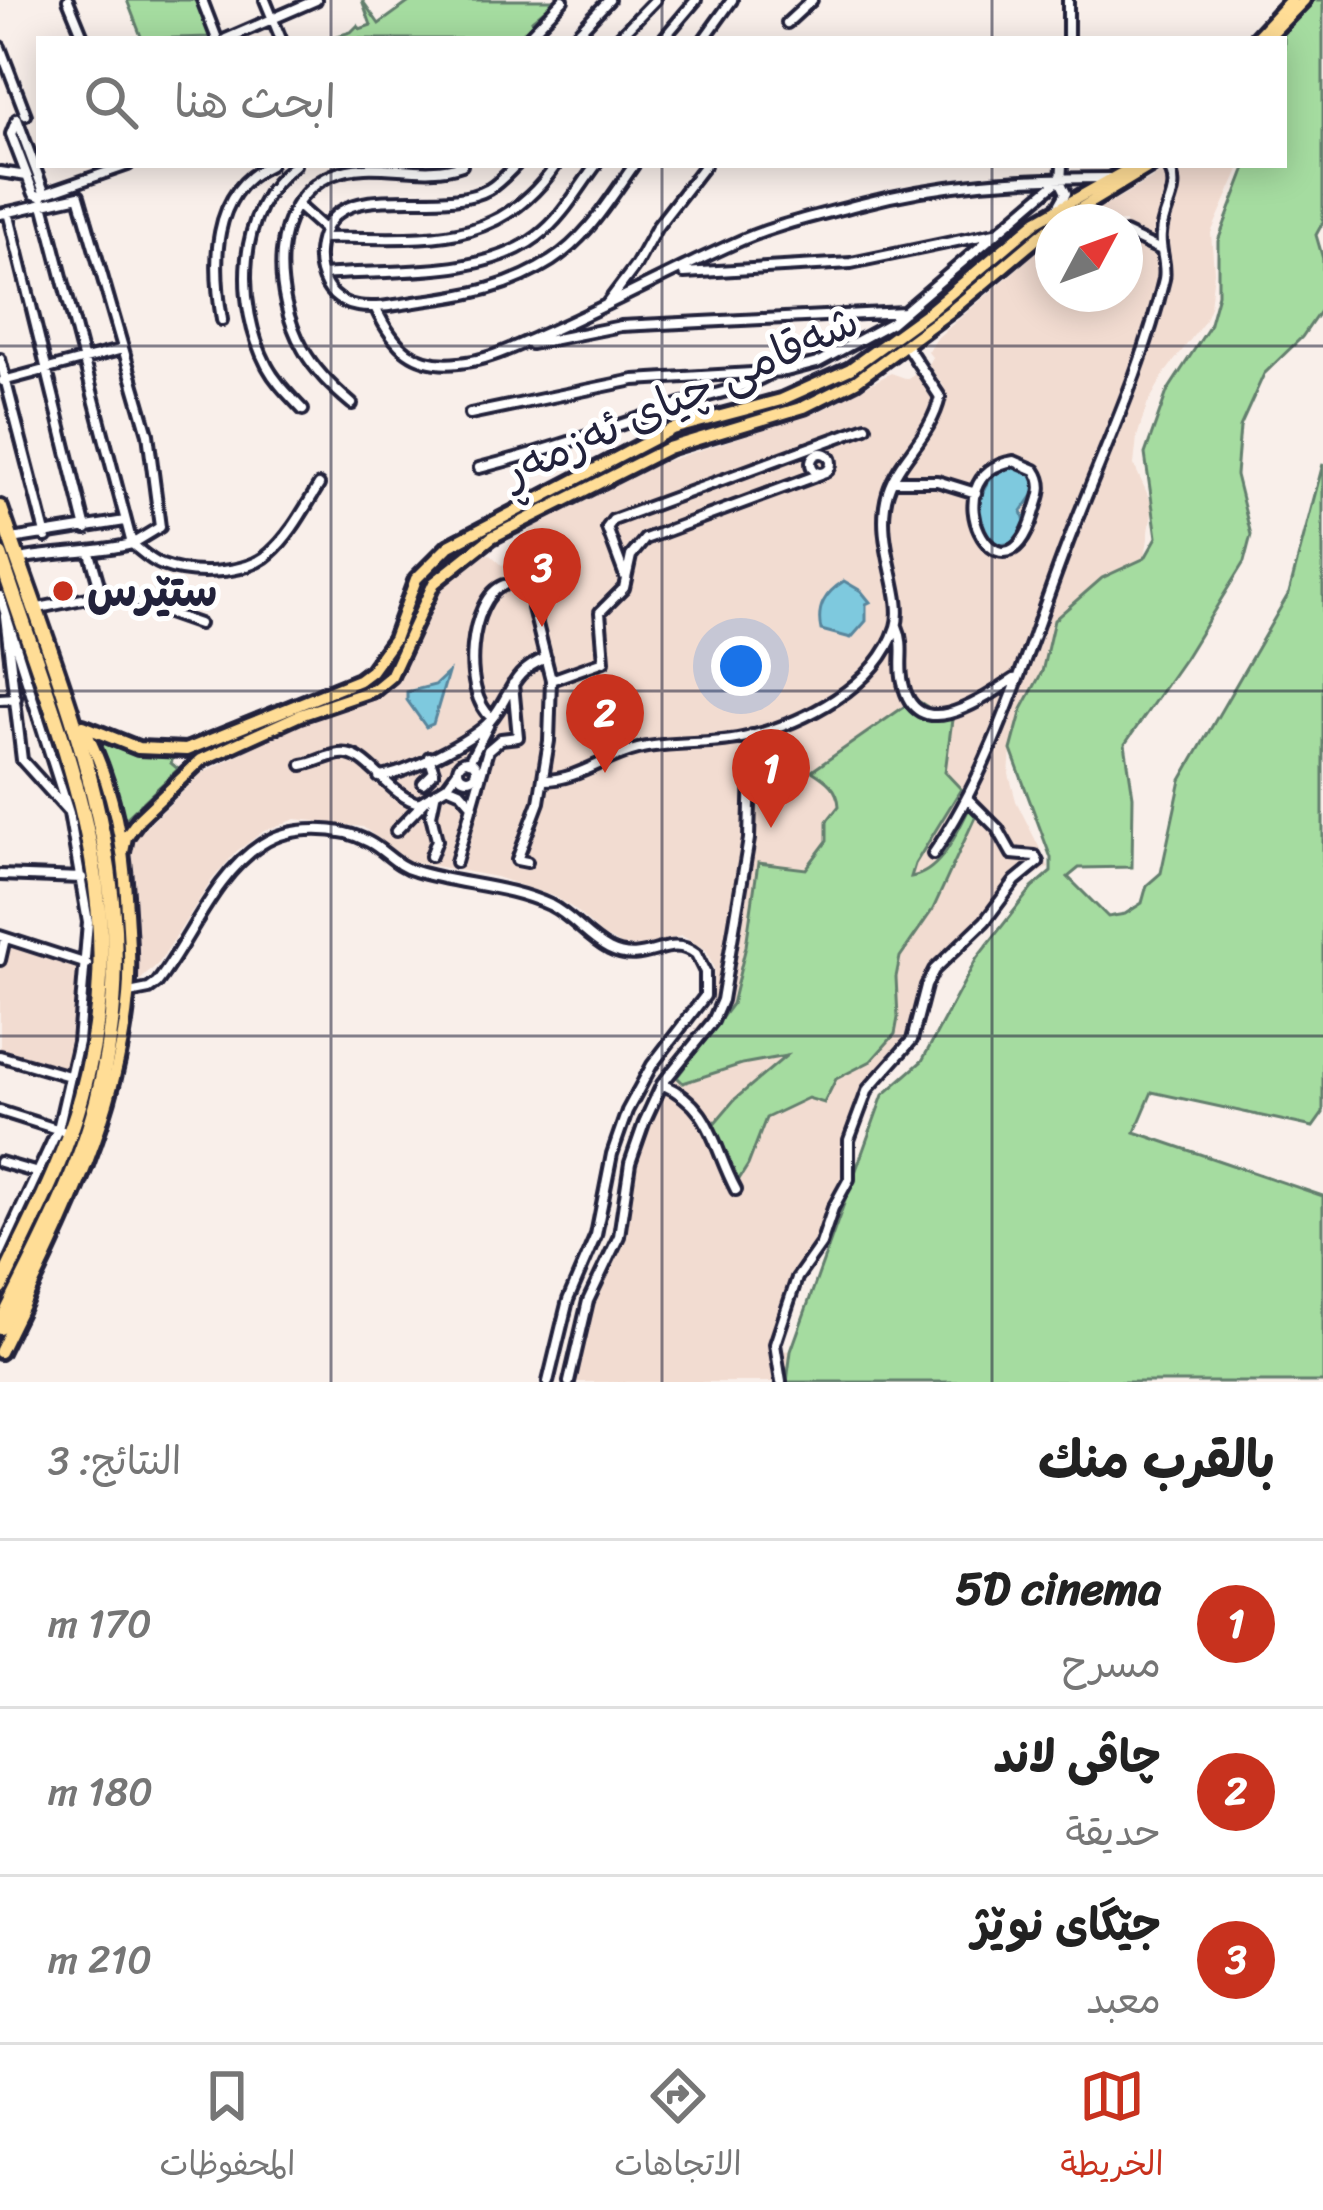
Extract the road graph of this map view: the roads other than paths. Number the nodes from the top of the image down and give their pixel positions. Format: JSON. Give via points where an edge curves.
{"nodes":[{"id":1,"x":68,"y":0,"type":"edge"},
{"id":2,"x":202,"y":0,"type":"edge"},
{"id":3,"x":266,"y":0,"type":"edge"},
{"id":4,"x":563,"y":0,"type":"edge"},
{"id":5,"x":609,"y":0,"type":"edge"},
{"id":6,"x":655,"y":0,"type":"edge"},
{"id":7,"x":695,"y":0,"type":"edge"},
{"id":8,"x":732,"y":0,"type":"edge"},
{"id":9,"x":812,"y":0,"type":"edge"},
{"id":10,"x":1068,"y":0,"type":"edge"},
{"id":11,"x":1291,"y":0,"type":"edge"},
{"id":12,"x":1304,"y":0,"type":"edge"},
{"id":13,"x":313,"y":1,"type":"edge"},
{"id":14,"x":274,"y":21,"type":"junction"},
{"id":15,"x":787,"y":23,"type":"dead end"},
{"id":16,"x":83,"y":36,"type":"edge"},
{"id":17,"x":216,"y":36,"type":"edge"},
{"id":18,"x":234,"y":36,"type":"edge"},
{"id":19,"x":280,"y":36,"type":"edge"},
{"id":20,"x":529,"y":36,"type":"edge"},
{"id":21,"x":575,"y":36,"type":"edge"},
{"id":22,"x":620,"y":36,"type":"edge"},
{"id":23,"x":665,"y":36,"type":"edge"},
{"id":24,"x":706,"y":36,"type":"edge"},
{"id":25,"x":1068,"y":36,"type":"edge"},
{"id":26,"x":1258,"y":36,"type":"edge"},
{"id":27,"x":1269,"y":36,"type":"edge"},
{"id":28,"x":0,"y":47,"type":"edge"},
{"id":29,"x":36,"y":111,"type":"edge"},
{"id":30,"x":22,"y":117,"type":"junction"},
{"id":31,"x":34,"y":150,"type":"edge"},
{"id":32,"x":38,"y":168,"type":"edge"},
{"id":33,"x":121,"y":168,"type":"edge"},
{"id":34,"x":265,"y":168,"type":"edge"},
{"id":35,"x":268,"y":168,"type":"edge"},
{"id":36,"x":291,"y":168,"type":"edge"},
{"id":37,"x":419,"y":168,"type":"edge"},
{"id":38,"x":513,"y":168,"type":"edge"},
{"id":39,"x":553,"y":168,"type":"edge"},
{"id":40,"x":594,"y":168,"type":"edge"},
{"id":41,"x":632,"y":168,"type":"edge"},
{"id":42,"x":703,"y":168,"type":"edge"},
{"id":43,"x":1063,"y":168,"type":"edge"},
{"id":44,"x":1133,"y":168,"type":"edge"},
{"id":45,"x":1146,"y":168,"type":"edge"},
{"id":46,"x":1168,"y":168,"type":"edge"},
{"id":47,"x":0,"y":172,"type":"edge"},
{"id":48,"x":27,"y":176,"type":"junction"},
{"id":49,"x":1061,"y":178,"type":"junction"},
{"id":50,"x":278,"y":179,"type":"junction"},
{"id":51,"x":1117,"y":182,"type":"junction"},
{"id":52,"x":1066,"y":189,"type":"junction"},
{"id":53,"x":1043,"y":193,"type":"junction"},
{"id":54,"x":44,"y":199,"type":"junction"},
{"id":55,"x":1059,"y":204,"type":"edge"},
{"id":56,"x":1065,"y":204,"type":"edge"},
{"id":57,"x":1085,"y":204,"type":"edge"},
{"id":58,"x":297,"y":205,"type":"junction"},
{"id":59,"x":4,"y":213,"type":"edge"},
{"id":60,"x":1035,"y":225,"type":"edge"},
{"id":61,"x":997,"y":232,"type":"junction"},
{"id":62,"x":324,"y":234,"type":"junction"},
{"id":63,"x":1035,"y":240,"type":"edge"},
{"id":64,"x":1143,"y":241,"type":"edge"},
{"id":65,"x":1162,"y":250,"type":"junction"},
{"id":66,"x":676,"y":274,"type":"junction"},
{"id":67,"x":322,"y":275,"type":"junction"},
{"id":68,"x":605,"y":307,"type":"junction"},
{"id":69,"x":376,"y":309,"type":"junction"},
{"id":70,"x":905,"y":311,"type":"junction"},
{"id":71,"x":222,"y":320,"type":"dead end"},
{"id":72,"x":906,"y":345,"type":"junction"},
{"id":73,"x":512,"y":347,"type":"junction"},
{"id":74,"x":123,"y":349,"type":"junction"},
{"id":75,"x":0,"y":359,"type":"edge"},
{"id":76,"x":83,"y":360,"type":"junction"},
{"id":77,"x":807,"y":366,"type":"junction"},
{"id":78,"x":47,"y":370,"type":"junction"},
{"id":79,"x":794,"y":370,"type":"junction"},
{"id":80,"x":772,"y":372,"type":"junction"},
{"id":81,"x":3,"y":381,"type":"edge"},
{"id":82,"x":810,"y":388,"type":"junction"},
{"id":83,"x":352,"y":404,"type":"dead end"},
{"id":84,"x":303,"y":410,"type":"dead end"},
{"id":85,"x":470,"y":415,"type":"dead end"},
{"id":86,"x":866,"y":428,"type":"dead end"},
{"id":87,"x":479,"y":467,"type":"dead end"},
{"id":88,"x":821,"y":474,"type":"dead end"},
{"id":89,"x":892,"y":481,"type":"junction"},
{"id":90,"x":319,"y":484,"type":"dead end"},
{"id":91,"x":976,"y":493,"type":"junction"},
{"id":92,"x":0,"y":508,"type":"edge"},
{"id":93,"x":125,"y":521,"type":"junction"},
{"id":94,"x":86,"y":529,"type":"junction"},
{"id":95,"x":46,"y":536,"type":"junction"},
{"id":96,"x":12,"y":543,"type":"junction"},
{"id":97,"x":132,"y":544,"type":"junction"},
{"id":98,"x":90,"y":553,"type":"junction"},
{"id":99,"x":0,"y":557,"type":"edge"},
{"id":100,"x":17,"y":559,"type":"junction"},
{"id":101,"x":627,"y":582,"type":"junction"},
{"id":102,"x":504,"y":585,"type":"dead end"},
{"id":103,"x":102,"y":595,"type":"junction"},
{"id":104,"x":0,"y":596,"type":"edge"},
{"id":105,"x":7,"y":608,"type":"edge"},
{"id":106,"x":34,"y":608,"type":"junction"},
{"id":107,"x":533,"y":608,"type":"dead end"},
{"id":108,"x":199,"y":624,"type":"dead end"},
{"id":109,"x":897,"y":625,"type":"junction"},
{"id":110,"x":3,"y":657,"type":"edge"},
{"id":111,"x":546,"y":658,"type":"junction"},
{"id":112,"x":1015,"y":678,"type":"junction"},
{"id":113,"x":550,"y":680,"type":"junction"},
{"id":114,"x":513,"y":683,"type":"junction"},
{"id":115,"x":16,"y":698,"type":"junction"},
{"id":116,"x":0,"y":699,"type":"edge"},
{"id":117,"x":70,"y":711,"type":"junction"},
{"id":118,"x":492,"y":719,"type":"junction"},
{"id":119,"x":83,"y":726,"type":"junction"},
{"id":120,"x":752,"y":735,"type":"junction"},
{"id":121,"x":179,"y":751,"type":"junction"},
{"id":122,"x":429,"y":757,"type":"junction"},
{"id":123,"x":469,"y":762,"type":"junction"},
{"id":124,"x":302,"y":765,"type":"dead end"},
{"id":125,"x":188,"y":770,"type":"junction"},
{"id":126,"x":458,"y":771,"type":"junction"},
{"id":127,"x":379,"y":777,"type":"junction"},
{"id":128,"x":544,"y":779,"type":"junction"},
{"id":129,"x":423,"y":784,"type":"dead end"},
{"id":130,"x":447,"y":786,"type":"junction"},
{"id":131,"x":430,"y":798,"type":"junction"},
{"id":132,"x":968,"y":799,"type":"junction"},
{"id":133,"x":474,"y":807,"type":"junction"},
{"id":134,"x":69,"y":813,"type":"junction"},
{"id":135,"x":111,"y":831,"type":"junction"},
{"id":136,"x":396,"y":831,"type":"dead end"},
{"id":137,"x":123,"y":852,"type":"junction"},
{"id":138,"x":933,"y":854,"type":"dead end"},
{"id":139,"x":431,"y":856,"type":"dead end"},
{"id":140,"x":456,"y":862,"type":"dead end"},
{"id":141,"x":527,"y":862,"type":"dead end"},
{"id":142,"x":0,"y":875,"type":"edge"},
{"id":143,"x":83,"y":878,"type":"junction"},
{"id":144,"x":3,"y":937,"type":"edge"},
{"id":145,"x":116,"y":938,"type":"junction"},
{"id":146,"x":0,"y":960,"type":"edge"},
{"id":147,"x":87,"y":964,"type":"junction"},
{"id":148,"x":129,"y":987,"type":"junction"},
{"id":149,"x":0,"y":1056,"type":"edge"},
{"id":150,"x":69,"y":1076,"type":"junction"},
{"id":151,"x":662,"y":1084,"type":"junction"},
{"id":152,"x":0,"y":1112,"type":"edge"},
{"id":153,"x":64,"y":1131,"type":"junction"},
{"id":154,"x":0,"y":1162,"type":"edge"},
{"id":155,"x":38,"y":1173,"type":"junction"},
{"id":156,"x":736,"y":1190,"type":"dead end"},
{"id":157,"x":68,"y":1206,"type":"junction"},
{"id":158,"x":44,"y":1231,"type":"junction"},
{"id":159,"x":4,"y":1234,"type":"edge"},
{"id":160,"x":0,"y":1254,"type":"edge"},
{"id":161,"x":17,"y":1272,"type":"junction"},
{"id":162,"x":0,"y":1287,"type":"edge"},
{"id":163,"x":17,"y":1292,"type":"junction"},
{"id":164,"x":0,"y":1327,"type":"edge"},
{"id":165,"x":0,"y":1352,"type":"edge"},
{"id":166,"x":548,"y":1382,"type":"edge"},
{"id":167,"x":569,"y":1382,"type":"edge"},
{"id":168,"x":781,"y":1382,"type":"edge"}],
"edges":[{"from":1,"to":16,"type":"street"},
{"from":2,"to":17,"type":"street"},
{"from":3,"to":14,"type":"street"},
{"from":4,"to":20,"type":"street"},
{"from":5,"to":21,"type":"street"},
{"from":6,"to":22,"type":"street"},
{"from":7,"to":23,"type":"street"},
{"from":8,"to":24,"type":"street"},
{"from":9,"to":15,"type":"street"},
{"from":10,"to":25,"type":"street"},
{"from":11,"to":26,"type":"main road"},
{"from":12,"to":27,"type":"main road"},
{"from":13,"to":14,"type":"street"},
{"from":14,"to":18,"type":"street"},
{"from":14,"to":19,"type":"street"},
{"from":28,"to":30,"type":"street"},
{"from":29,"to":30,"type":"street"},
{"from":30,"to":31,"type":"street"},
{"from":30,"to":48,"type":"street","via":[[11,134]]},
{"from":32,"to":54,"type":"street"},
{"from":33,"to":54,"type":"street"},
{"from":34,"to":71,"type":"street","via":[[236,192],[223,217]]},
{"from":35,"to":50,"type":"street"},
{"from":36,"to":50,"type":"street"},
{"from":37,"to":58,"type":"street","via":[[340,172]]},
{"from":38,"to":62,"type":"street","via":[[476,195],[354,205]]},
{"from":39,"to":62,"type":"street","via":[[521,206],[473,230]]},
{"from":40,"to":67,"type":"street","via":[[549,226],[507,254],[468,266]]},
{"from":41,"to":69,"type":"street","via":[[584,235],[537,270],[476,295]]},
{"from":42,"to":68,"type":"street"},
{"from":43,"to":49,"type":"street"},
{"from":44,"to":51,"type":"main road","name":"شەقامی چیای ئەزمەڕ"},
{"from":45,"to":51,"type":"main road","name":"شەقامی چیای ئەزمەڕ"},
{"from":46,"to":65,"type":"street","via":[[1174,182]]},
{"from":47,"to":48,"type":"street"},
{"from":48,"to":54,"type":"street"},
{"from":49,"to":51,"type":"street"},
{"from":49,"to":52,"type":"street"},
{"from":49,"to":53,"type":"street"},
{"from":49,"to":66,"type":"street","via":[[901,192],[737,242]]},
{"from":50,"to":84,"type":"street","via":[[252,228],[249,292],[265,362]]},
{"from":51,"to":56,"type":"main road","name":"شەقامی چیای ئەزمەڕ"},
{"from":51,"to":57,"type":"main road","name":"شەقامی چیای ئەزمەڕ"},
{"from":52,"to":53,"type":"street"},
{"from":52,"to":55,"type":"street"},
{"from":53,"to":61,"type":"street"},
{"from":54,"to":59,"type":"street"},
{"from":54,"to":74,"type":"street","via":[[79,196]]},
{"from":54,"to":76,"type":"street"},
{"from":58,"to":62,"type":"street"},
{"from":58,"to":83,"type":"street","via":[[283,243],[289,317],[313,365]]},
{"from":59,"to":78,"type":"street"},
{"from":60,"to":82,"type":"main road","name":"شەقامی چیای ئەزمەڕ","via":[[876,353]]},
{"from":61,"to":66,"type":"street","via":[[851,263]]},
{"from":61,"to":70,"type":"street"},
{"from":62,"to":67,"type":"street"},
{"from":63,"to":72,"type":"main road","name":"شەقامی چیای ئەزمەڕ"},
{"from":64,"to":65,"type":"street"},
{"from":65,"to":112,"type":"street","via":[[1153,315]]},
{"from":66,"to":68,"type":"street"},
{"from":67,"to":69,"type":"street","via":[[343,302]]},
{"from":68,"to":73,"type":"street"},
{"from":69,"to":73,"type":"street","via":[[412,358],[459,364]]},
{"from":70,"to":73,"type":"street","via":[[621,326]]},
{"from":70,"to":77,"type":"street"},
{"from":72,"to":89,"type":"street","via":[[940,397],[927,433]]},
{"from":72,"to":125,"type":"main road","name":"شەقامی چیای ئەزمەڕ","via":[[804,407],[677,444],[506,528],[438,578],[400,661],[374,690],[238,741]]},
{"from":74,"to":76,"type":"street"},
{"from":74,"to":97,"type":"street","via":[[148,434],[160,527]]},
{"from":75,"to":81,"type":"street"},
{"from":76,"to":78,"type":"street"},
{"from":76,"to":93,"type":"street"},
{"from":77,"to":79,"type":"street"},
{"from":77,"to":82,"type":"street"},
{"from":78,"to":81,"type":"street"},
{"from":78,"to":94,"type":"street"},
{"from":79,"to":80,"type":"street"},
{"from":79,"to":82,"type":"street"},
{"from":80,"to":85,"type":"street","via":[[634,380]]},
{"from":80,"to":87,"type":"street","via":[[582,441]]},
{"from":81,"to":95,"type":"street"},
{"from":82,"to":121,"type":"main road","name":"شەقامی چیای ئەزمەڕ","via":[[672,430],[449,546],[413,584],[394,639],[365,676]]},
{"from":86,"to":101,"type":"street","via":[[613,520],[607,528]]},
{"from":88,"to":101,"type":"street","via":[[645,539],[631,556]]},
{"from":89,"to":91,"type":"street","via":[[937,481]]},
{"from":89,"to":109,"type":"street","via":[[883,526]]},
{"from":90,"to":97,"type":"street","via":[[277,546],[254,564],[181,570]]},
{"from":91,"to":91,"type":"street","via":[[983,542],[1004,551],[1022,544],[1042,490],[1035,470],[1004,463]]},
{"from":92,"to":96,"type":"highway"},
{"from":93,"to":94,"type":"street"},
{"from":93,"to":97,"type":"street"},
{"from":94,"to":95,"type":"street"},
{"from":95,"to":96,"type":"street"},
{"from":96,"to":100,"type":"highway"},
{"from":97,"to":98,"type":"street"},
{"from":98,"to":100,"type":"street"},
{"from":98,"to":103,"type":"street"},
{"from":99,"to":105,"type":"highway"},
{"from":100,"to":106,"type":"highway"},
{"from":101,"to":113,"type":"street","via":[[600,612],[604,661]]},
{"from":102,"to":118,"type":"street","via":[[486,603],[472,651],[476,699]]},
{"from":103,"to":106,"type":"street"},
{"from":103,"to":108,"type":"street"},
{"from":104,"to":105,"type":"street"},
{"from":105,"to":110,"type":"street"},
{"from":105,"to":134,"type":"street"},
{"from":105,"to":153,"type":"highway","via":[[76,785],[100,894],[97,1015],[82,1095]]},
{"from":106,"to":117,"type":"highway"},
{"from":107,"to":111,"type":"street"},
{"from":109,"to":112,"type":"street","via":[[903,684],[923,710],[955,714]]},
{"from":109,"to":120,"type":"street","via":[[849,689]]},
{"from":110,"to":115,"type":"street"},
{"from":111,"to":113,"type":"street"},
{"from":111,"to":114,"type":"street"},
{"from":112,"to":132,"type":"street"},
{"from":113,"to":128,"type":"street"},
{"from":114,"to":118,"type":"street"},
{"from":114,"to":133,"type":"street","via":[[518,737],[490,747]]},
{"from":115,"to":116,"type":"street"},
{"from":115,"to":134,"type":"street","via":[[22,760]]},
{"from":117,"to":119,"type":"main road"},
{"from":117,"to":135,"type":"highway"},
{"from":118,"to":122,"type":"street"},
{"from":118,"to":123,"type":"street"},
{"from":119,"to":121,"type":"main road","name":"شەقامی چیای ئەزمەڕ","via":[[138,748]]},
{"from":119,"to":135,"type":"main road","via":[[100,765]]},
{"from":120,"to":128,"type":"street","via":[[644,747],[566,780]]},
{"from":120,"to":151,"type":"street","via":[[749,838],[722,1000]]},
{"from":121,"to":125,"type":"main road"},
{"from":122,"to":127,"type":"street"},
{"from":122,"to":129,"type":"street","via":[[434,772]]},
{"from":123,"to":126,"type":"street"},
{"from":123,"to":126,"type":"street","via":[[472,777]]},
{"from":124,"to":127,"type":"street","via":[[346,754]]},
{"from":125,"to":137,"type":"main road","name":"شەقامی چیای ئەزمەڕ","via":[[135,824]]},
{"from":126,"to":130,"type":"street"},
{"from":127,"to":131,"type":"street","via":[[404,798]]},
{"from":128,"to":141,"type":"street","via":[[518,860]]},
{"from":130,"to":131,"type":"street"},
{"from":130,"to":133,"type":"street"},
{"from":131,"to":136,"type":"street"},
{"from":131,"to":139,"type":"street","via":[[437,840]]},
{"from":132,"to":138,"type":"street"},
{"from":132,"to":168,"type":"street","via":[[1012,854],[1038,862],[934,970],[914,1038],[868,1089],[848,1145],[849,1179],[794,1284],[775,1344]]},
{"from":133,"to":140,"type":"street"},
{"from":134,"to":143,"type":"street"},
{"from":135,"to":137,"type":"main road"},
{"from":135,"to":145,"type":"highway"},
{"from":137,"to":148,"type":"main road"},
{"from":142,"to":143,"type":"street"},
{"from":143,"to":147,"type":"street"},
{"from":144,"to":146,"type":"street"},
{"from":144,"to":147,"type":"street"},
{"from":145,"to":148,"type":"highway"},
{"from":145,"to":158,"type":"highway","via":[[97,1103]]},
{"from":147,"to":150,"type":"street"},
{"from":148,"to":157,"type":"main road","via":[[102,1114]]},
{"from":148,"to":166,"type":"street","via":[[157,983],[249,854],[297,831],[354,836],[412,871],[525,896],[625,955],[677,946],[696,954],[705,996],[627,1111]]},
{"from":149,"to":150,"type":"street"},
{"from":150,"to":153,"type":"street"},
{"from":151,"to":156,"type":"street","via":[[702,1112]]},
{"from":151,"to":167,"type":"street","via":[[630,1162],[619,1236],[588,1301]]},
{"from":152,"to":153,"type":"street"},
{"from":153,"to":155,"type":"street"},
{"from":153,"to":161,"type":"highway"},
{"from":154,"to":155,"type":"street"},
{"from":155,"to":159,"type":"street"},
{"from":157,"to":158,"type":"highway"},
{"from":157,"to":165,"type":"main road"},
{"from":158,"to":161,"type":"highway"},
{"from":159,"to":160,"type":"street"},
{"from":161,"to":162,"type":"highway"},
{"from":161,"to":163,"type":"highway"},
{"from":162,"to":163,"type":"highway"},
{"from":163,"to":164,"type":"highway"}]}
